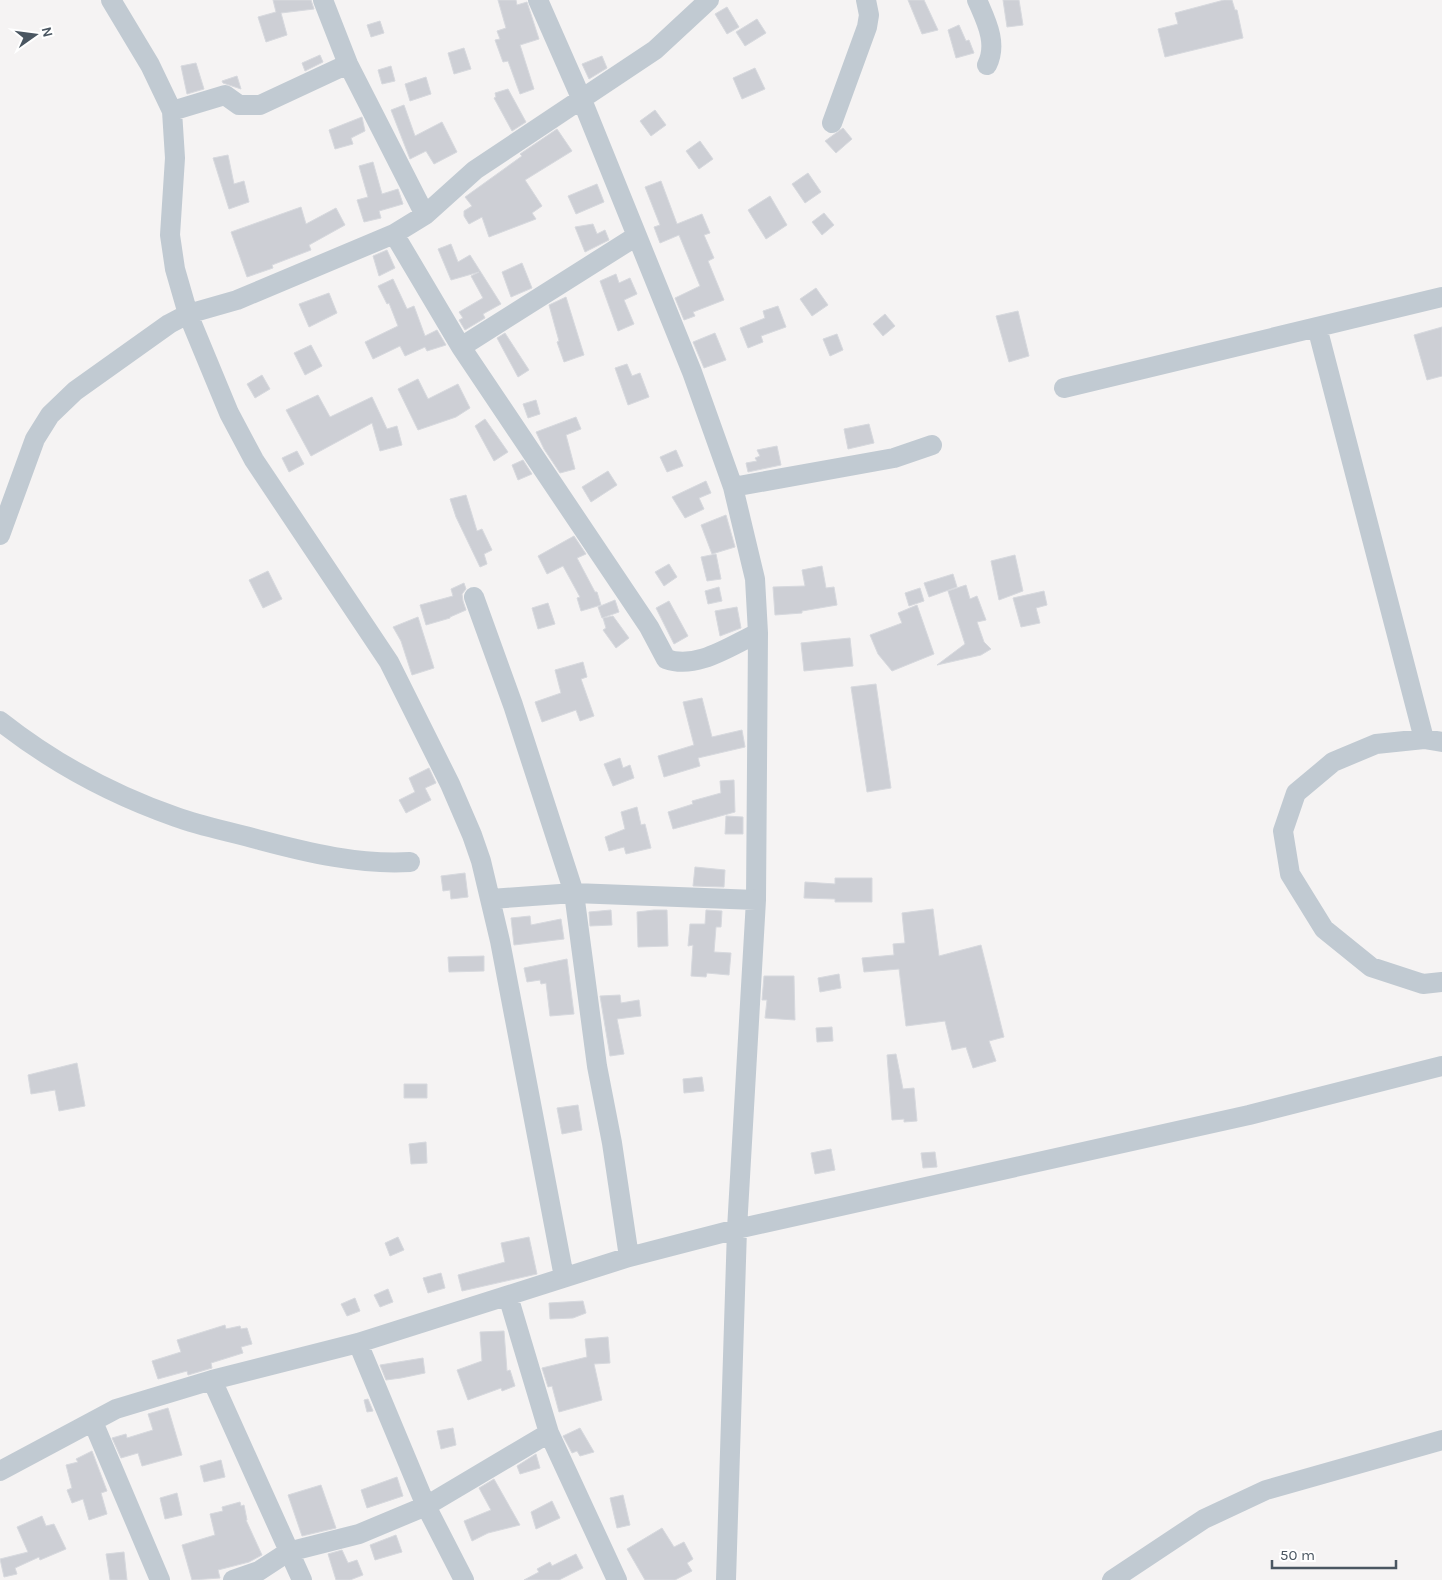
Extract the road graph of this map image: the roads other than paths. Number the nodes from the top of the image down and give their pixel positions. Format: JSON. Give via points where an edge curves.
{"nodes":[{"id":1,"x":111,"y":0,"type":"edge"},
{"id":2,"x":323,"y":0,"type":"edge"},
{"id":3,"x":538,"y":0,"type":"edge"},
{"id":4,"x":709,"y":0,"type":"edge"},
{"id":5,"x":866,"y":0,"type":"edge"},
{"id":6,"x":977,"y":0,"type":"edge"},
{"id":7,"x":348,"y":64,"type":"junction"},
{"id":8,"x":987,"y":65,"type":"dead end"},
{"id":9,"x":582,"y":100,"type":"junction"},
{"id":10,"x":172,"y":111,"type":"junction"},
{"id":11,"x":832,"y":123,"type":"dead end"},
{"id":12,"x":425,"y":215,"type":"junction"},
{"id":13,"x":394,"y":234,"type":"junction"},
{"id":14,"x":635,"y":236,"type":"junction"},
{"id":15,"x":1442,"y":297,"type":"edge"},
{"id":16,"x":188,"y":314,"type":"junction"},
{"id":17,"x":1317,"y":327,"type":"junction"},
{"id":18,"x":461,"y":347,"type":"junction"},
{"id":19,"x":1064,"y":388,"type":"dead end"},
{"id":20,"x":932,"y":445,"type":"dead end"},
{"id":21,"x":733,"y":487,"type":"junction"},
{"id":22,"x":0,"y":535,"type":"edge"},
{"id":23,"x":474,"y":597,"type":"dead end"},
{"id":24,"x":758,"y":632,"type":"junction"},
{"id":25,"x":0,"y":721,"type":"edge"},
{"id":26,"x":1433,"y":741,"type":"edge"},
{"id":27,"x":410,"y":862,"type":"dead end"},
{"id":28,"x":574,"y":893,"type":"junction"},
{"id":29,"x":491,"y":899,"type":"junction"},
{"id":30,"x":756,"y":900,"type":"junction"},
{"id":31,"x":1442,"y":982,"type":"edge"},
{"id":32,"x":1442,"y":1066,"type":"edge"},
{"id":33,"x":737,"y":1229,"type":"junction"},
{"id":34,"x":629,"y":1257,"type":"junction"},
{"id":35,"x":564,"y":1277,"type":"junction"},
{"id":36,"x":508,"y":1296,"type":"junction"},
{"id":37,"x":358,"y":1343,"type":"junction"},
{"id":38,"x":212,"y":1380,"type":"junction"},
{"id":39,"x":93,"y":1422,"type":"junction"},
{"id":40,"x":549,"y":1433,"type":"junction"},
{"id":41,"x":1442,"y":1440,"type":"edge"},
{"id":42,"x":0,"y":1471,"type":"edge"},
{"id":43,"x":426,"y":1506,"type":"junction"},
{"id":44,"x":288,"y":1552,"type":"junction"},
{"id":45,"x":160,"y":1580,"type":"edge"},
{"id":46,"x":233,"y":1580,"type":"edge"},
{"id":47,"x":302,"y":1580,"type":"edge"},
{"id":48,"x":464,"y":1580,"type":"edge"},
{"id":49,"x":617,"y":1580,"type":"edge"},
{"id":50,"x":726,"y":1580,"type":"edge"},
{"id":51,"x":1112,"y":1580,"type":"edge"}],
"edges":[{"from":1,"to":10,"type":"street","via":[[150,65]]},
{"from":2,"to":7,"type":"street"},
{"from":3,"to":9,"type":"street"},
{"from":4,"to":9,"type":"street","via":[[655,50]]},
{"from":5,"to":11,"type":"street","via":[[867,27]]},
{"from":6,"to":8,"type":"street","via":[[992,46]]},
{"from":7,"to":10,"type":"street","via":[[260,105],[238,105],[225,95]]},
{"from":7,"to":12,"type":"street"},
{"from":9,"to":12,"type":"street","via":[[475,170]]},
{"from":9,"to":14,"type":"street"},
{"from":10,"to":16,"type":"street","via":[[175,158],[170,235],[175,269]]},
{"from":12,"to":13,"type":"street"},
{"from":13,"to":16,"type":"street","via":[[237,300]]},
{"from":13,"to":18,"type":"street"},
{"from":14,"to":18,"type":"street"},
{"from":14,"to":21,"type":"street","via":[[692,372]]},
{"from":15,"to":17,"type":"street"},
{"from":16,"to":22,"type":"street","via":[[75,391],[50,415],[35,439]]},
{"from":16,"to":29,"type":"street","via":[[229,413],[254,460],[389,662],[464,812]]},
{"from":17,"to":19,"type":"street"},
{"from":17,"to":26,"type":"street"},
{"from":18,"to":24,"type":"street","via":[[649,628],[666,660],[678,664],[695,661]]},
{"from":20,"to":21,"type":"street","via":[[894,458]]},
{"from":21,"to":24,"type":"street","via":[[755,578]]},
{"from":23,"to":28,"type":"street"},
{"from":24,"to":30,"type":"street"},
{"from":25,"to":27,"type":"street","via":[[50,757],[107,787],[176,817],[310,853],[391,863]]},
{"from":26,"to":31,"type":"street","via":[[1376,744],[1334,762],[1296,793],[1283,831],[1290,874],[1324,929],[1371,967],[1423,984]]},
{"from":28,"to":29,"type":"street"},
{"from":28,"to":30,"type":"street"},
{"from":28,"to":34,"type":"street","via":[[597,1066]]},
{"from":29,"to":35,"type":"street"},
{"from":30,"to":33,"type":"street"},
{"from":32,"to":33,"type":"street","via":[[1240,1117]]},
{"from":33,"to":34,"type":"street"},
{"from":33,"to":50,"type":"street"},
{"from":34,"to":35,"type":"street"},
{"from":35,"to":36,"type":"street"},
{"from":36,"to":37,"type":"street"},
{"from":36,"to":40,"type":"street"},
{"from":37,"to":38,"type":"street"},
{"from":37,"to":43,"type":"street"},
{"from":38,"to":39,"type":"street","via":[[116,1409]]},
{"from":38,"to":44,"type":"street"},
{"from":39,"to":42,"type":"street"},
{"from":39,"to":45,"type":"street"},
{"from":40,"to":43,"type":"street"},
{"from":40,"to":49,"type":"street"},
{"from":41,"to":51,"type":"street","via":[[1266,1490],[1204,1519]]},
{"from":43,"to":44,"type":"street","via":[[359,1534]]},
{"from":43,"to":48,"type":"street"},
{"from":44,"to":46,"type":"street","via":[[258,1571]]},
{"from":44,"to":47,"type":"street"}]}
